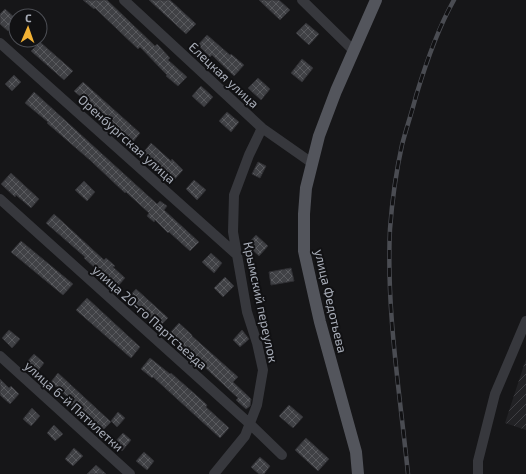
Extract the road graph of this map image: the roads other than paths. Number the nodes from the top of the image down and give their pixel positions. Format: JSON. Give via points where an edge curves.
{"nodes":[{"id":1,"x":124,"y":0,"type":"edge"},
{"id":2,"x":302,"y":0,"type":"edge"},
{"id":3,"x":376,"y":0,"type":"edge"},
{"id":4,"x":0,"y":43,"type":"edge"},
{"id":5,"x":353,"y":50,"type":"junction"},
{"id":6,"x":262,"y":128,"type":"junction"},
{"id":7,"x":312,"y":163,"type":"junction"},
{"id":8,"x":0,"y":199,"type":"edge"},
{"id":9,"x":236,"y":254,"type":"junction"},
{"id":10,"x":526,"y":321,"type":"edge"},
{"id":11,"x":0,"y":356,"type":"edge"},
{"id":12,"x":250,"y":424,"type":"junction"},
{"id":13,"x":282,"y":455,"type":"dead end"},
{"id":14,"x":130,"y":474,"type":"edge"},
{"id":15,"x":214,"y":474,"type":"edge"},
{"id":16,"x":358,"y":474,"type":"edge"},
{"id":17,"x":478,"y":474,"type":"edge"}],
"edges":[{"from":1,"to":6,"type":"street","name":"Елецкая улица"},
{"from":2,"to":5,"type":"street"},
{"from":3,"to":5,"type":"main road","name":"улица Федотьева"},
{"from":4,"to":9,"type":"street","name":"Оренбургская улица"},
{"from":5,"to":7,"type":"main road","name":"улица Федотьева","via":[[336,90]]},
{"from":6,"to":7,"type":"street","name":"Елецкая улица"},
{"from":6,"to":9,"type":"street","name":"Крымский переулок","via":[[234,195],[233,232]]},
{"from":7,"to":16,"type":"main road","name":"улица Федотьева","via":[[306,188],[304,251],[320,322],[356,452]]},
{"from":8,"to":12,"type":"street","name":"улица 20-го Партсъезда"},
{"from":9,"to":12,"type":"street","name":"Крымский переулок","via":[[247,312],[263,370],[257,406]]},
{"from":10,"to":17,"type":"street","via":[[495,394],[478,461]]},
{"from":11,"to":14,"type":"street","name":"улица 6-й Пятилетки"},
{"from":12,"to":13,"type":"street","name":"улица 20-го Партсъезда"},
{"from":12,"to":15,"type":"street","name":"Крымский переулок","via":[[245,436]]}]}
